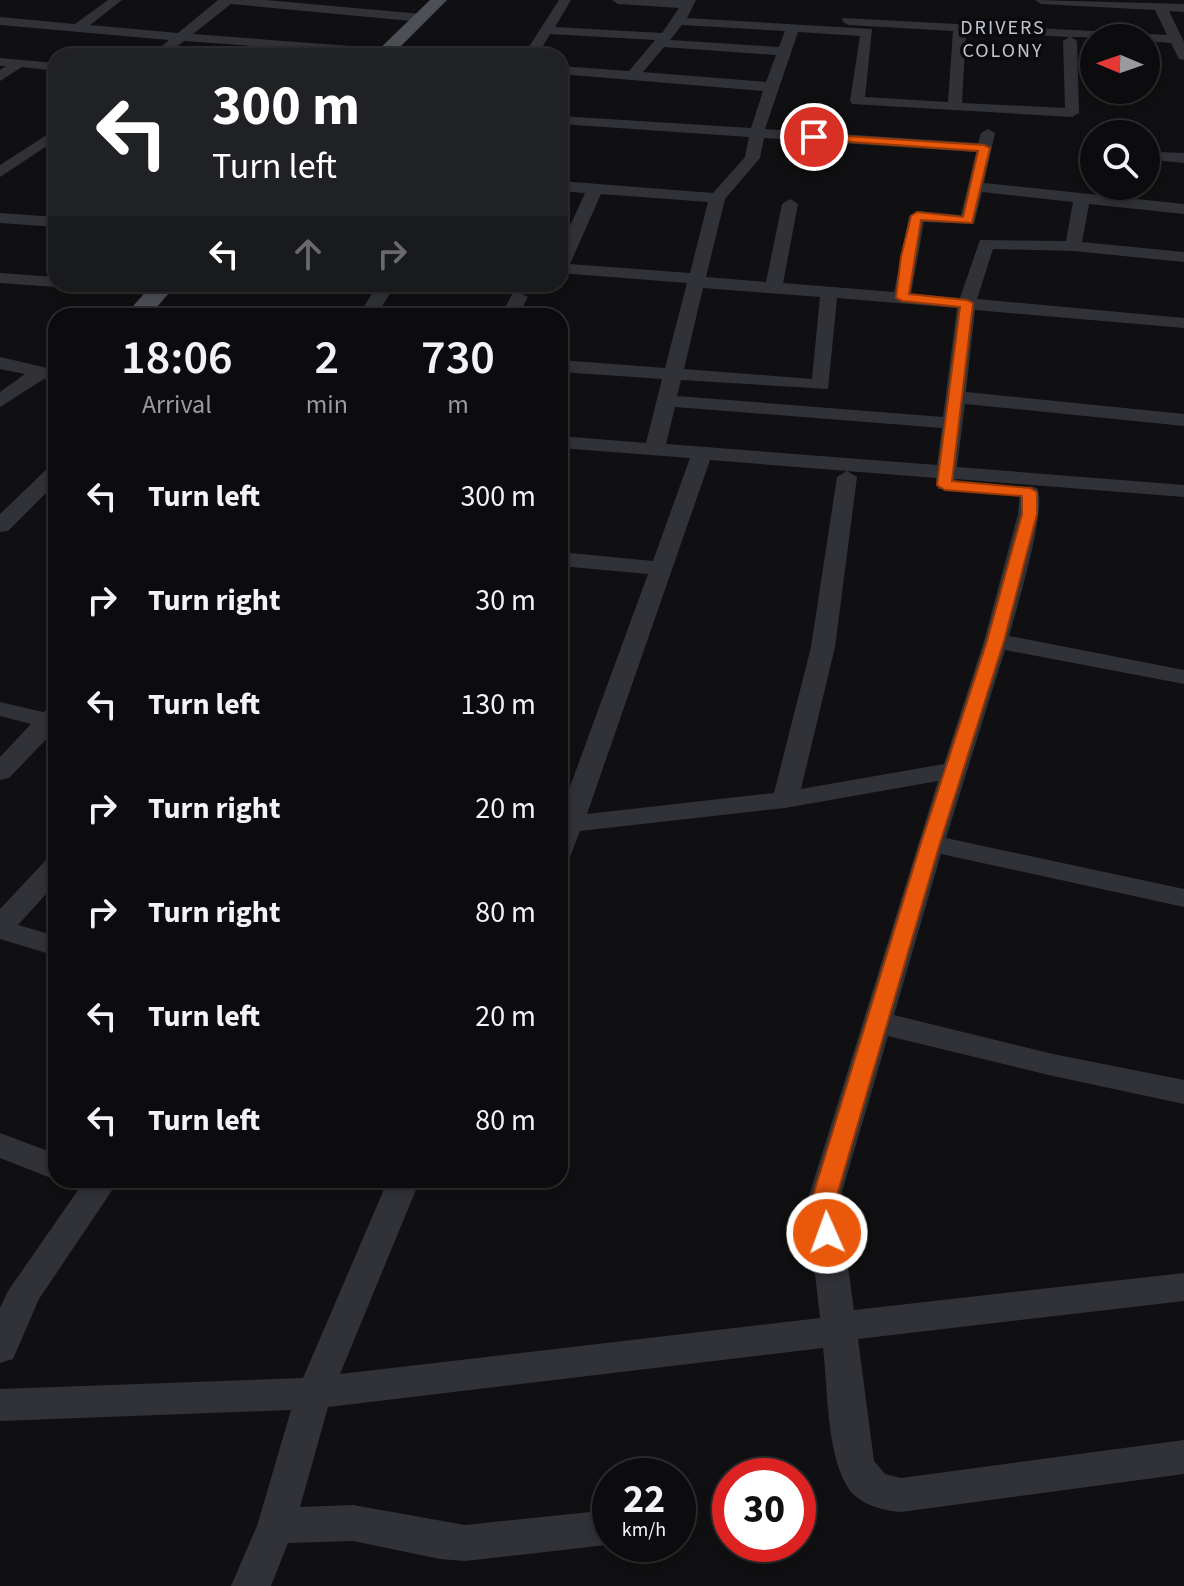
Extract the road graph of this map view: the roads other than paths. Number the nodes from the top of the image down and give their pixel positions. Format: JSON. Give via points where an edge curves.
{"nodes":[{"id":1,"x":116,"y":0,"type":"edge"},
{"id":2,"x":227,"y":0,"type":"edge"},
{"id":3,"x":439,"y":0,"type":"edge"},
{"id":4,"x":460,"y":0,"type":"edge"},
{"id":5,"x":565,"y":0,"type":"edge"},
{"id":6,"x":618,"y":0,"type":"edge"},
{"id":7,"x":1041,"y":0,"type":"edge"},
{"id":8,"x":1160,"y":6,"type":"junction"},
{"id":9,"x":1184,"y":8,"type":"edge"},
{"id":10,"x":685,"y":9,"type":"edge"},
{"id":11,"x":422,"y":18,"type":"junction"},
{"id":12,"x":835,"y":20,"type":"junction"},
{"id":13,"x":0,"y":21,"type":"edge"},
{"id":14,"x":793,"y":27,"type":"junction"},
{"id":15,"x":77,"y":28,"type":"junction"},
{"id":16,"x":546,"y":30,"type":"junction"},
{"id":17,"x":959,"y":31,"type":"junction"},
{"id":18,"x":867,"y":32,"type":"junction"},
{"id":19,"x":181,"y":37,"type":"junction"},
{"id":20,"x":1174,"y":39,"type":"junction"},
{"id":21,"x":662,"y":40,"type":"junction"},
{"id":22,"x":1070,"y":41,"type":"junction"},
{"id":23,"x":1080,"y":41,"type":"edge"},
{"id":24,"x":167,"y":48,"type":"edge"},
{"id":25,"x":312,"y":48,"type":"edge"},
{"id":26,"x":390,"y":48,"type":"edge"},
{"id":27,"x":414,"y":48,"type":"edge"},
{"id":28,"x":535,"y":48,"type":"edge"},
{"id":29,"x":784,"y":51,"type":"junction"},
{"id":30,"x":1184,"y":56,"type":"edge"},
{"id":31,"x":0,"y":62,"type":"edge"},
{"id":32,"x":19,"y":63,"type":"junction"},
{"id":33,"x":48,"y":66,"type":"edge"},
{"id":34,"x":568,"y":71,"type":"edge"},
{"id":35,"x":633,"y":75,"type":"junction"},
{"id":36,"x":0,"y":77,"type":"edge"},
{"id":37,"x":771,"y":87,"type":"junction"},
{"id":38,"x":955,"y":106,"type":"junction"},
{"id":39,"x":568,"y":121,"type":"edge"},
{"id":40,"x":757,"y":133,"type":"junction"},
{"id":41,"x":48,"y":139,"type":"edge"},
{"id":42,"x":1160,"y":157,"type":"edge"},
{"id":43,"x":1184,"y":158,"type":"edge"},
{"id":44,"x":0,"y":172,"type":"edge"},
{"id":45,"x":568,"y":187,"type":"edge"},
{"id":46,"x":976,"y":187,"type":"junction"},
{"id":47,"x":595,"y":189,"type":"junction"},
{"id":48,"x":717,"y":198,"type":"junction"},
{"id":49,"x":1080,"y":198,"type":"edge"},
{"id":50,"x":1082,"y":200,"type":"edge"},
{"id":51,"x":1101,"y":200,"type":"edge"},
{"id":52,"x":790,"y":204,"type":"dead end"},
{"id":53,"x":1184,"y":209,"type":"edge"},
{"id":54,"x":0,"y":218,"type":"edge"},
{"id":55,"x":48,"y":221,"type":"edge"},
{"id":56,"x":1073,"y":246,"type":"junction"},
{"id":57,"x":568,"y":249,"type":"edge"},
{"id":58,"x":1184,"y":257,"type":"edge"},
{"id":59,"x":568,"y":268,"type":"edge"},
{"id":60,"x":0,"y":278,"type":"edge"},
{"id":61,"x":697,"y":280,"type":"junction"},
{"id":62,"x":48,"y":281,"type":"edge"},
{"id":63,"x":774,"y":287,"type":"junction"},
{"id":64,"x":158,"y":292,"type":"edge"},
{"id":65,"x":184,"y":292,"type":"edge"},
{"id":66,"x":829,"y":292,"type":"junction"},
{"id":67,"x":519,"y":297,"type":"dead end"},
{"id":68,"x":902,"y":298,"type":"junction"},
{"id":69,"x":967,"y":303,"type":"junction"},
{"id":70,"x":143,"y":308,"type":"edge"},
{"id":71,"x":170,"y":308,"type":"edge"},
{"id":72,"x":513,"y":308,"type":"edge"},
{"id":73,"x":1184,"y":323,"type":"edge"},
{"id":74,"x":0,"y":363,"type":"edge"},
{"id":75,"x":568,"y":367,"type":"edge"},
{"id":76,"x":48,"y":374,"type":"edge"},
{"id":77,"x":674,"y":374,"type":"junction"},
{"id":78,"x":955,"y":397,"type":"junction"},
{"id":79,"x":0,"y":401,"type":"edge"},
{"id":80,"x":667,"y":401,"type":"junction"},
{"id":81,"x":1184,"y":420,"type":"edge"},
{"id":82,"x":950,"y":423,"type":"junction"},
{"id":83,"x":568,"y":443,"type":"edge"},
{"id":84,"x":654,"y":451,"type":"junction"},
{"id":85,"x":568,"y":455,"type":"edge"},
{"id":86,"x":700,"y":461,"type":"junction"},
{"id":87,"x":847,"y":477,"type":"junction"},
{"id":88,"x":945,"y":478,"type":"junction"},
{"id":89,"x":48,"y":479,"type":"edge"},
{"id":90,"x":1184,"y":491,"type":"edge"},
{"id":91,"x":1030,"y":492,"type":"junction"},
{"id":92,"x":1184,"y":504,"type":"edge"},
{"id":93,"x":0,"y":526,"type":"edge"},
{"id":94,"x":568,"y":560,"type":"edge"},
{"id":95,"x":661,"y":568,"type":"junction"},
{"id":96,"x":996,"y":641,"type":"junction"},
{"id":97,"x":1184,"y":677,"type":"edge"},
{"id":98,"x":0,"y":709,"type":"edge"},
{"id":99,"x":48,"y":717,"type":"edge"},
{"id":100,"x":48,"y":724,"type":"edge"},
{"id":101,"x":954,"y":770,"type":"junction"},
{"id":102,"x":0,"y":772,"type":"edge"},
{"id":103,"x":785,"y":800,"type":"junction"},
{"id":104,"x":570,"y":824,"type":"junction"},
{"id":105,"x":568,"y":829,"type":"edge"},
{"id":106,"x":931,"y":843,"type":"junction"},
{"id":107,"x":48,"y":875,"type":"edge"},
{"id":108,"x":1184,"y":898,"type":"edge"},
{"id":109,"x":0,"y":928,"type":"edge"},
{"id":110,"x":48,"y":943,"type":"edge"},
{"id":111,"x":877,"y":1022,"type":"junction"},
{"id":112,"x":1184,"y":1092,"type":"edge"},
{"id":113,"x":0,"y":1145,"type":"edge"},
{"id":114,"x":48,"y":1164,"type":"edge"},
{"id":115,"x":93,"y":1188,"type":"edge"},
{"id":116,"x":401,"y":1188,"type":"edge"},
{"id":117,"x":1184,"y":1287,"type":"edge"},
{"id":118,"x":837,"y":1327,"type":"junction"},
{"id":119,"x":0,"y":1348,"type":"edge"},
{"id":120,"x":314,"y":1393,"type":"junction"},
{"id":121,"x":0,"y":1405,"type":"edge"},
{"id":122,"x":1184,"y":1457,"type":"edge"},
{"id":123,"x":276,"y":1526,"type":"junction"},
{"id":124,"x":592,"y":1530,"type":"edge"},
{"id":125,"x":251,"y":1586,"type":"edge"}],
"edges":[{"from":1,"to":15,"type":"street"},
{"from":2,"to":11,"type":"street"},
{"from":2,"to":19,"type":"street"},
{"from":3,"to":11,"type":"main road"},
{"from":4,"to":27,"type":"main road"},
{"from":5,"to":16,"type":"street"},
{"from":6,"to":10,"type":"street"},
{"from":7,"to":8,"type":"street"},
{"from":8,"to":9,"type":"street"},
{"from":8,"to":20,"type":"street"},
{"from":10,"to":12,"type":"street"},
{"from":10,"to":14,"type":"street"},
{"from":10,"to":21,"type":"street"},
{"from":11,"to":26,"type":"main road"},
{"from":12,"to":14,"type":"street"},
{"from":12,"to":17,"type":"street"},
{"from":12,"to":18,"type":"street"},
{"from":13,"to":15,"type":"street"},
{"from":14,"to":29,"type":"street"},
{"from":15,"to":19,"type":"street"},
{"from":16,"to":21,"type":"street"},
{"from":16,"to":28,"type":"street"},
{"from":17,"to":18,"type":"street"},
{"from":17,"to":20,"type":"street"},
{"from":17,"to":22,"type":"street"},
{"from":17,"to":38,"type":"street"},
{"from":18,"to":38,"type":"street","via":[[857,101]]},
{"from":19,"to":24,"type":"street"},
{"from":19,"to":25,"type":"street"},
{"from":20,"to":30,"type":"street"},
{"from":21,"to":29,"type":"street"},
{"from":21,"to":35,"type":"street"},
{"from":22,"to":23,"type":"street"},
{"from":22,"to":38,"type":"street","via":[[1072,113]]},
{"from":29,"to":37,"type":"street"},
{"from":31,"to":32,"type":"street"},
{"from":32,"to":33,"type":"street"},
{"from":32,"to":36,"type":"street"},
{"from":34,"to":35,"type":"street"},
{"from":35,"to":37,"type":"street"},
{"from":37,"to":40,"type":"street"},
{"from":39,"to":40,"type":"street"},
{"from":40,"to":46,"type":"street","via":[[986,140]]},
{"from":40,"to":48,"type":"street","via":[[752,158]]},
{"from":41,"to":44,"type":"street"},
{"from":42,"to":43,"type":"street"},
{"from":45,"to":47,"type":"street"},
{"from":46,"to":49,"type":"street"},
{"from":46,"to":68,"type":"street","via":[[968,221],[917,216]]},
{"from":47,"to":48,"type":"street"},
{"from":47,"to":57,"type":"street"},
{"from":48,"to":61,"type":"street"},
{"from":50,"to":56,"type":"street"},
{"from":51,"to":53,"type":"street"},
{"from":52,"to":63,"type":"street"},
{"from":54,"to":55,"type":"street"},
{"from":56,"to":58,"type":"street"},
{"from":56,"to":69,"type":"street","via":[[988,243]]},
{"from":59,"to":61,"type":"street"},
{"from":60,"to":62,"type":"street"},
{"from":61,"to":63,"type":"street"},
{"from":61,"to":77,"type":"street"},
{"from":63,"to":66,"type":"street"},
{"from":64,"to":70,"type":"main road"},
{"from":65,"to":71,"type":"main road"},
{"from":66,"to":68,"type":"street"},
{"from":66,"to":77,"type":"street","via":[[821,385]]},
{"from":67,"to":72,"type":"street"},
{"from":68,"to":69,"type":"street"},
{"from":69,"to":73,"type":"street"},
{"from":69,"to":78,"type":"street"},
{"from":74,"to":76,"type":"street"},
{"from":75,"to":77,"type":"street"},
{"from":76,"to":79,"type":"street"},
{"from":77,"to":80,"type":"street"},
{"from":78,"to":81,"type":"street"},
{"from":78,"to":82,"type":"street"},
{"from":80,"to":82,"type":"street"},
{"from":80,"to":84,"type":"street"},
{"from":82,"to":88,"type":"street"},
{"from":83,"to":84,"type":"street"},
{"from":84,"to":86,"type":"street"},
{"from":85,"to":86,"type":"street"},
{"from":86,"to":87,"type":"street"},
{"from":86,"to":88,"type":"street"},
{"from":86,"to":95,"type":"street"},
{"from":87,"to":88,"type":"street"},
{"from":87,"to":103,"type":"street","via":[[823,647]]},
{"from":88,"to":90,"type":"street"},
{"from":88,"to":91,"type":"street"},
{"from":89,"to":93,"type":"street"},
{"from":91,"to":92,"type":"street"},
{"from":91,"to":96,"type":"street"},
{"from":94,"to":95,"type":"street"},
{"from":95,"to":104,"type":"street"},
{"from":96,"to":97,"type":"street"},
{"from":96,"to":101,"type":"street"},
{"from":98,"to":99,"type":"street"},
{"from":100,"to":102,"type":"street"},
{"from":101,"to":103,"type":"street"},
{"from":101,"to":106,"type":"street"},
{"from":103,"to":104,"type":"street"},
{"from":104,"to":105,"type":"street"},
{"from":106,"to":108,"type":"street"},
{"from":106,"to":111,"type":"street"},
{"from":107,"to":109,"type":"street"},
{"from":109,"to":110,"type":"street"},
{"from":111,"to":112,"type":"street"},
{"from":111,"to":118,"type":"street","via":[[823,1202]]},
{"from":113,"to":114,"type":"street"},
{"from":115,"to":119,"type":"street","via":[[25,1291]]},
{"from":116,"to":120,"type":"street"},
{"from":117,"to":118,"type":"street"},
{"from":118,"to":120,"type":"street","via":[[804,1336]]},
{"from":118,"to":122,"type":"street","via":[[855,1461],[860,1476],[875,1490],[901,1495]]},
{"from":120,"to":121,"type":"street"},
{"from":120,"to":123,"type":"street"},
{"from":123,"to":124,"type":"street","via":[[353,1523],[465,1543]]},
{"from":123,"to":125,"type":"street"}]}
